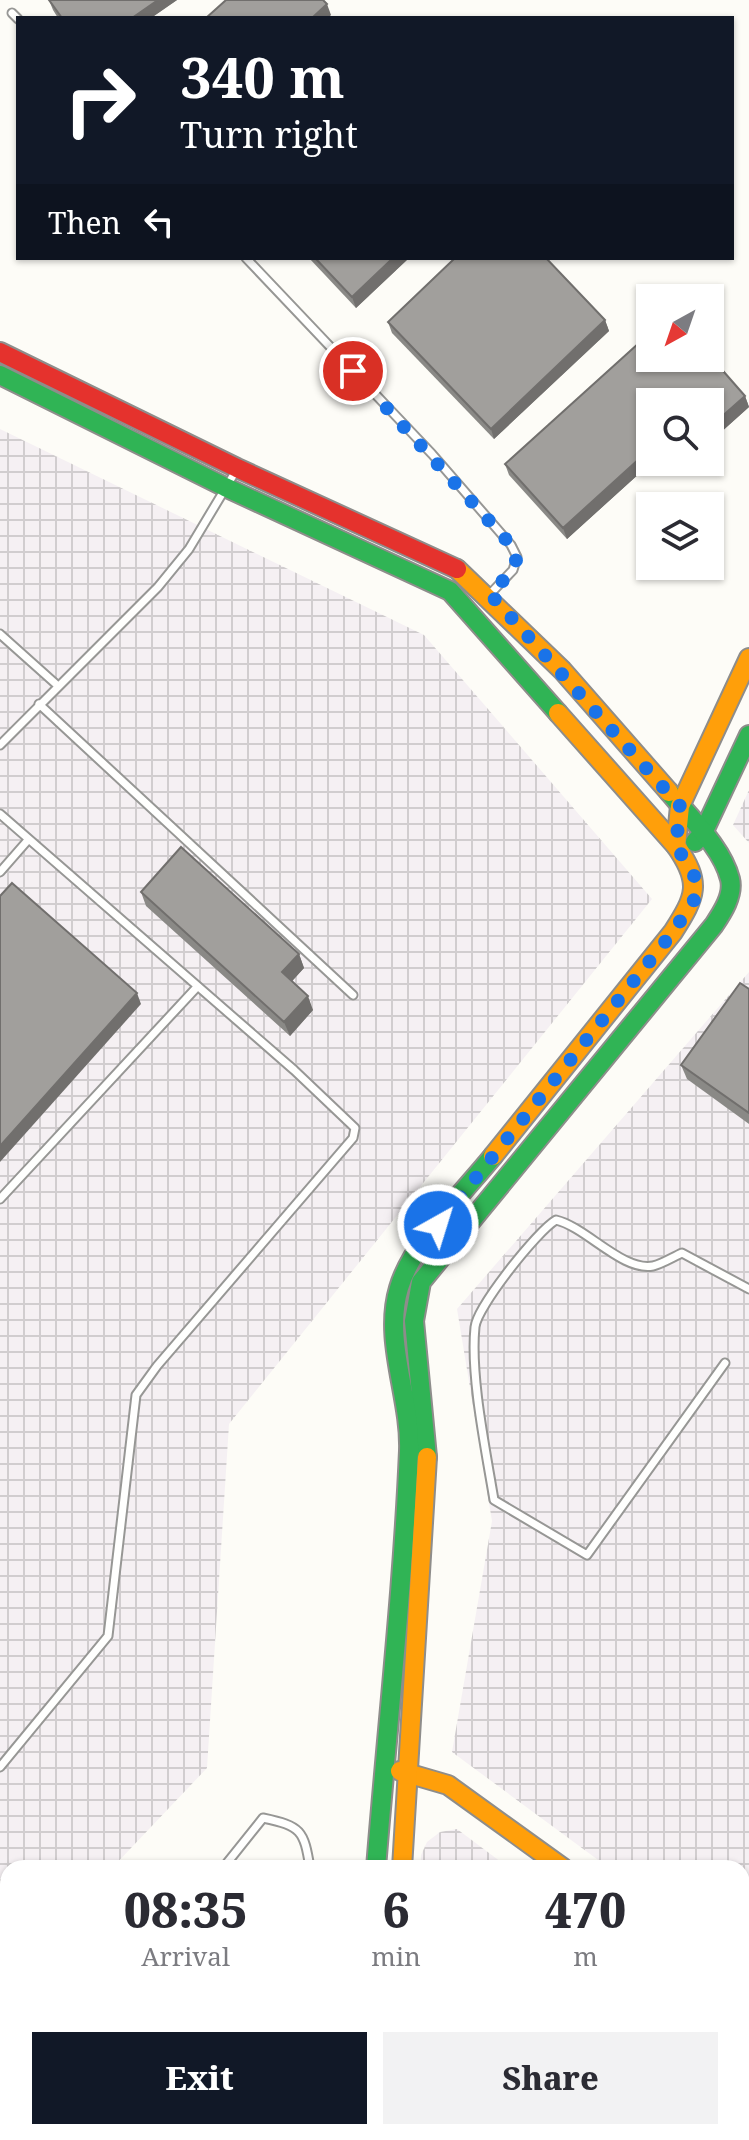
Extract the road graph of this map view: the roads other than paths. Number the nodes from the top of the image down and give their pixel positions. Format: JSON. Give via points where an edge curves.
{"nodes":[{"id":1,"x":248,"y":260,"type":"edge"},
{"id":2,"x":0,"y":352,"type":"edge"},
{"id":3,"x":0,"y":375,"type":"edge"},
{"id":4,"x":237,"y":468,"type":"junction"},
{"id":5,"x":225,"y":487,"type":"junction"},
{"id":6,"x":490,"y":594,"type":"junction"},
{"id":7,"x":0,"y":634,"type":"edge"},
{"id":8,"x":749,"y":658,"type":"edge"},
{"id":9,"x":57,"y":685,"type":"junction"},
{"id":10,"x":39,"y":704,"type":"junction"},
{"id":11,"x":749,"y":735,"type":"edge"},
{"id":12,"x":0,"y":743,"type":"edge"},
{"id":13,"x":680,"y":806,"type":"junction"},
{"id":14,"x":0,"y":814,"type":"edge"},
{"id":15,"x":703,"y":833,"type":"junction"},
{"id":16,"x":28,"y":840,"type":"junction"},
{"id":17,"x":680,"y":850,"type":"junction"},
{"id":18,"x":0,"y":872,"type":"edge"},
{"id":19,"x":197,"y":987,"type":"junction"},
{"id":20,"x":353,"y":995,"type":"dead end"},
{"id":21,"x":0,"y":1199,"type":"edge"},
{"id":22,"x":749,"y":1289,"type":"edge"},
{"id":23,"x":725,"y":1363,"type":"dead end"},
{"id":24,"x":0,"y":1767,"type":"edge"},
{"id":25,"x":385,"y":1768,"type":"junction"},
{"id":26,"x":410,"y":1772,"type":"junction"},
{"id":27,"x":229,"y":1860,"type":"edge"},
{"id":28,"x":309,"y":1860,"type":"edge"},
{"id":29,"x":377,"y":1860,"type":"edge"},
{"id":30,"x":403,"y":1860,"type":"edge"},
{"id":31,"x":552,"y":1860,"type":"edge"}],
"edges":[{"from":1,"to":6,"type":"lane","via":[[511,545],[517,557],[513,570]]},
{"from":2,"to":4,"type":"street"},
{"from":3,"to":5,"type":"street"},
{"from":4,"to":5,"type":"lane"},
{"from":4,"to":6,"type":"street","via":[[427,552]]},
{"from":5,"to":9,"type":"lane","via":[[189,549],[158,587]]},
{"from":5,"to":17,"type":"street","via":[[450,591]]},
{"from":6,"to":13,"type":"street"},
{"from":7,"to":9,"type":"lane"},
{"from":8,"to":13,"type":"street"},
{"from":9,"to":10,"type":"lane"},
{"from":10,"to":12,"type":"lane"},
{"from":10,"to":20,"type":"lane"},
{"from":11,"to":15,"type":"street"},
{"from":13,"to":15,"type":"street"},
{"from":13,"to":17,"type":"street"},
{"from":14,"to":16,"type":"lane"},
{"from":15,"to":17,"type":"street"},
{"from":15,"to":26,"type":"street","via":[[730,879],[727,904],[714,925],[421,1282],[414,1321],[428,1445]]},
{"from":16,"to":18,"type":"lane"},
{"from":16,"to":19,"type":"lane"},
{"from":17,"to":25,"type":"street","via":[[694,875],[696,897],[416,1252],[399,1286],[395,1335],[409,1447]]},
{"from":19,"to":21,"type":"lane"},
{"from":19,"to":24,"type":"lane","via":[[355,1128],[353,1138],[136,1395],[108,1636]]},
{"from":22,"to":23,"type":"lane","via":[[682,1253],[651,1267],[625,1260],[571,1223],[556,1220],[546,1226],[475,1324],[494,1500],[587,1555]]},
{"from":25,"to":26,"type":"street"},
{"from":25,"to":29,"type":"street"},
{"from":26,"to":30,"type":"street"},
{"from":26,"to":31,"type":"street","via":[[448,1785]]},
{"from":27,"to":28,"type":"lane","via":[[263,1818],[292,1824],[305,1837]]}]}
